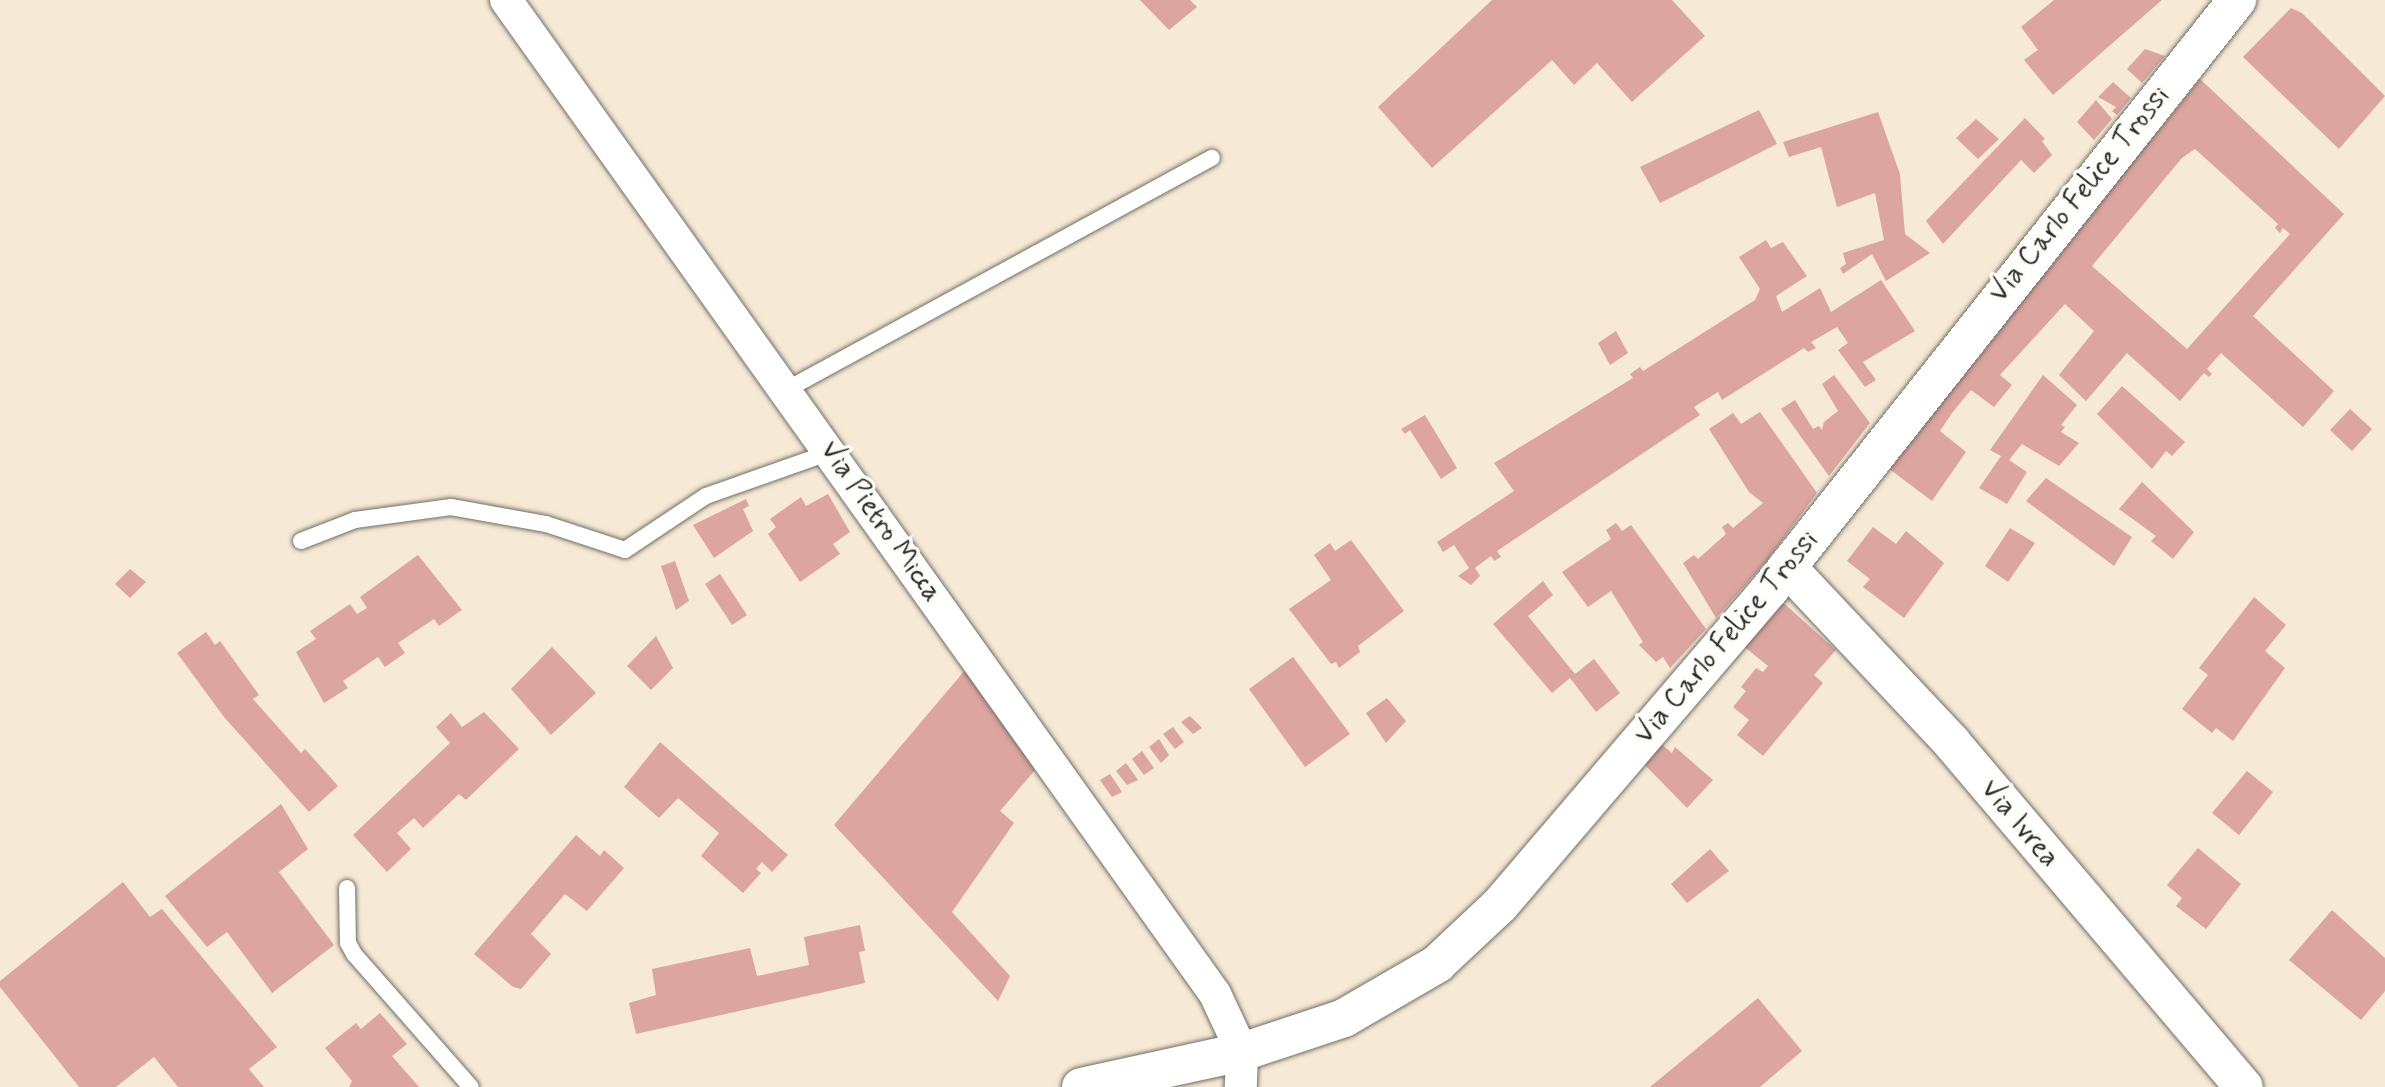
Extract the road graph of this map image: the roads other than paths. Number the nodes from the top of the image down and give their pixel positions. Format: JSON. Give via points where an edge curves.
{"nodes":[{"id":1,"x":506,"y":0,"type":"edge"},
{"id":2,"x":2237,"y":0,"type":"edge"},
{"id":3,"x":1212,"y":158,"type":"dead end"},
{"id":4,"x":786,"y":390,"type":"junction"},
{"id":5,"x":831,"y":452,"type":"junction"},
{"id":6,"x":301,"y":541,"type":"dead end"},
{"id":7,"x":1787,"y":567,"type":"junction"},
{"id":8,"x":347,"y":888,"type":"dead end"},
{"id":9,"x":1242,"y":1069,"type":"edge"},
{"id":10,"x":471,"y":1087,"type":"edge"},
{"id":11,"x":1081,"y":1087,"type":"edge"},
{"id":12,"x":2244,"y":1087,"type":"edge"}],
"edges":[{"from":1,"to":4,"type":"street","name":"Via Pietro Micca"},
{"from":2,"to":7,"type":"street","name":"Via Carlo Felice Trossi"},
{"from":3,"to":4,"type":"lane"},
{"from":4,"to":5,"type":"street","name":"Via Pietro Micca"},
{"from":5,"to":6,"type":"lane","via":[[706,496],[625,550],[546,524],[451,507],[355,520]]},
{"from":5,"to":9,"type":"street","name":"Via Pietro Micca","via":[[1215,994]]},
{"from":7,"to":9,"type":"street","name":"Via Carlo Felice Trossi","via":[[1500,905],[1437,964]]},
{"from":7,"to":12,"type":"street","name":"Via Ivrea","via":[[1952,743]]},
{"from":8,"to":10,"type":"lane","via":[[348,943],[354,954]]},
{"from":9,"to":11,"type":"street","name":"Via Carlo Felice Trossi"}]}
